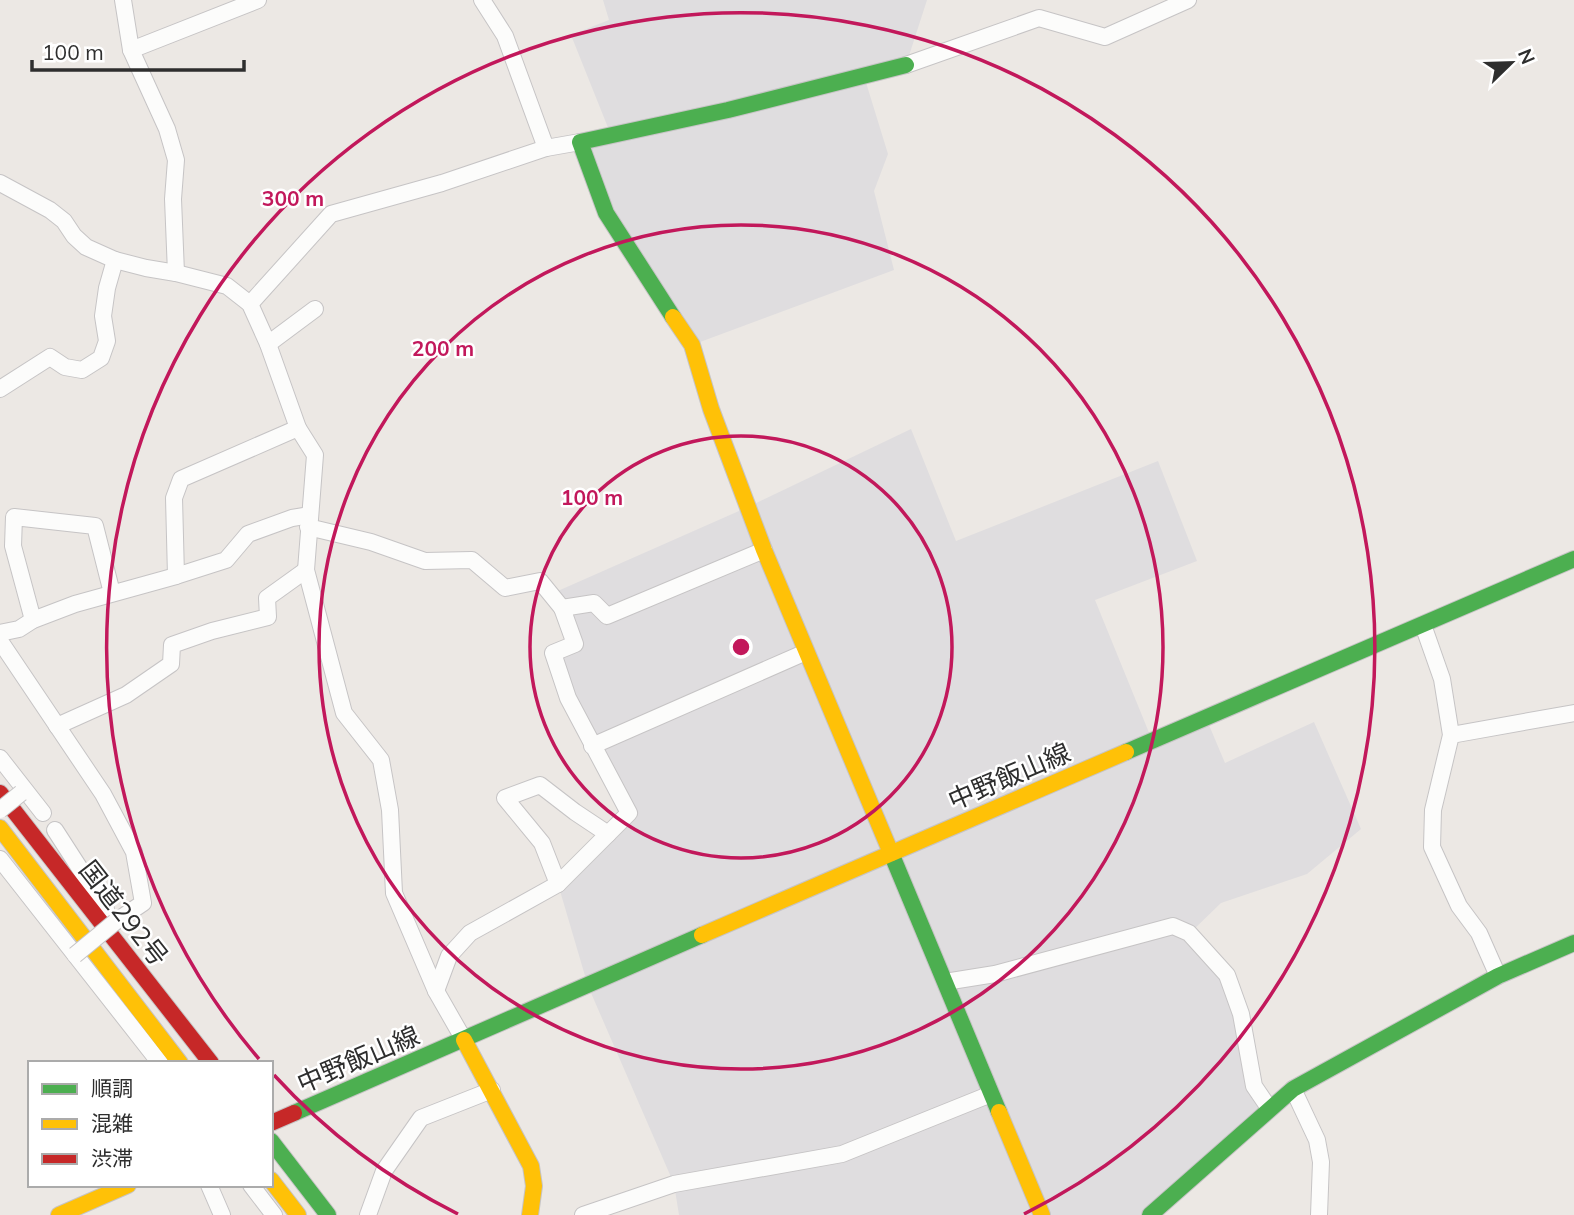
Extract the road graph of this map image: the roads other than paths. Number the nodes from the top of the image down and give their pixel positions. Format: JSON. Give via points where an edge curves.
{"nodes":[{"id":1,"x":122,"y":0,"type":"edge"},
{"id":2,"x":258,"y":0,"type":"edge"},
{"id":3,"x":482,"y":0,"type":"edge"},
{"id":4,"x":1188,"y":0,"type":"edge"},
{"id":5,"x":131,"y":50,"type":"junction"},
{"id":6,"x":906,"y":65,"type":"joint"},
{"id":7,"x":580,"y":142,"type":"junction"},
{"id":8,"x":546,"y":148,"type":"junction"},
{"id":9,"x":0,"y":183,"type":"edge"},
{"id":10,"x":116,"y":260,"type":"junction"},
{"id":11,"x":176,"y":273,"type":"junction"},
{"id":12,"x":250,"y":303,"type":"junction"},
{"id":13,"x":315,"y":309,"type":"dead end"},
{"id":14,"x":268,"y":344,"type":"junction"},
{"id":15,"x":0,"y":389,"type":"edge"},
{"id":16,"x":298,"y":428,"type":"junction"},
{"id":17,"x":309,"y":521,"type":"junction"},
{"id":18,"x":764,"y":550,"type":"junction"},
{"id":19,"x":1574,"y":559,"type":"edge"},
{"id":20,"x":306,"y":570,"type":"junction"},
{"id":21,"x":176,"y":576,"type":"junction"},
{"id":22,"x":112,"y":593,"type":"junction"},
{"id":23,"x":562,"y":608,"type":"junction"},
{"id":24,"x":33,"y":620,"type":"junction"},
{"id":25,"x":1423,"y":625,"type":"junction"},
{"id":26,"x":0,"y":633,"type":"edge"},
{"id":27,"x":0,"y":641,"type":"edge"},
{"id":28,"x":806,"y":652,"type":"junction"},
{"id":29,"x":1574,"y":713,"type":"edge"},
{"id":30,"x":57,"y":726,"type":"junction"},
{"id":31,"x":1451,"y":735,"type":"junction"},
{"id":32,"x":592,"y":746,"type":"junction"},
{"id":33,"x":0,"y":758,"type":"edge"},
{"id":34,"x":23,"y":792,"type":"junction"},
{"id":35,"x":0,"y":793,"type":"edge"},
{"id":36,"x":0,"y":810,"type":"edge"},
{"id":37,"x":43,"y":813,"type":"dead end"},
{"id":38,"x":0,"y":828,"type":"edge"},
{"id":39,"x":55,"y":830,"type":"dead end"},
{"id":40,"x":608,"y":834,"type":"junction"},
{"id":41,"x":890,"y":853,"type":"junction"},
{"id":42,"x":0,"y":859,"type":"edge"},
{"id":43,"x":558,"y":884,"type":"junction"},
{"id":44,"x":115,"y":922,"type":"junction"},
{"id":45,"x":1574,"y":943,"type":"edge"},
{"id":46,"x":75,"y":955,"type":"junction"},
{"id":47,"x":1499,"y":976,"type":"junction"},
{"id":48,"x":945,"y":982,"type":"junction"},
{"id":49,"x":436,"y":991,"type":"junction"},
{"id":50,"x":464,"y":1040,"type":"junction"},
{"id":51,"x":158,"y":1061,"type":"edge"},
{"id":52,"x":178,"y":1061,"type":"edge"},
{"id":53,"x":209,"y":1061,"type":"edge"},
{"id":54,"x":223,"y":1061,"type":"edge"},
{"id":55,"x":1293,"y":1089,"type":"junction"},
{"id":56,"x":492,"y":1090,"type":"junction"},
{"id":57,"x":990,"y":1094,"type":"junction"},
{"id":58,"x":1269,"y":1108,"type":"junction"},
{"id":59,"x":273,"y":1121,"type":"edge"},
{"id":60,"x":273,"y":1125,"type":"edge"},
{"id":61,"x":273,"y":1144,"type":"edge"},
{"id":62,"x":273,"y":1183,"type":"edge"},
{"id":63,"x":123,"y":1187,"type":"edge"},
{"id":64,"x":210,"y":1187,"type":"edge"},
{"id":65,"x":253,"y":1187,"type":"edge"},
{"id":66,"x":534,"y":1214,"type":"edge"},
{"id":67,"x":59,"y":1215,"type":"edge"},
{"id":68,"x":222,"y":1215,"type":"edge"},
{"id":69,"x":274,"y":1215,"type":"edge"},
{"id":70,"x":298,"y":1215,"type":"edge"},
{"id":71,"x":328,"y":1215,"type":"edge"},
{"id":72,"x":344,"y":1215,"type":"edge"},
{"id":73,"x":368,"y":1215,"type":"edge"},
{"id":74,"x":583,"y":1215,"type":"edge"},
{"id":75,"x":1042,"y":1215,"type":"edge"},
{"id":76,"x":1150,"y":1215,"type":"edge"},
{"id":77,"x":1318,"y":1215,"type":"edge"}],
"edges":[{"from":1,"to":5,"type":"street"},
{"from":2,"to":5,"type":"street"},
{"from":3,"to":8,"type":"street","via":[[505,36]]},
{"from":4,"to":6,"type":"street","via":[[1105,37],[1039,18]]},
{"from":5,"to":11,"type":"street","via":[[176,160]]},
{"from":6,"to":7,"type":"main road"},
{"from":7,"to":8,"type":"street"},
{"from":7,"to":18,"type":"main road","via":[[606,212],[692,345],[711,410]]},
{"from":8,"to":12,"type":"street","via":[[331,214]]},
{"from":9,"to":10,"type":"street","via":[[50,210],[86,247]]},
{"from":10,"to":11,"type":"street"},
{"from":10,"to":15,"type":"street","via":[[107,288],[103,316],[107,341],[100,358],[82,370],[50,358]]},
{"from":11,"to":12,"type":"street","via":[[227,286]]},
{"from":12,"to":14,"type":"street"},
{"from":13,"to":14,"type":"street"},
{"from":14,"to":16,"type":"street"},
{"from":16,"to":17,"type":"street","via":[[315,455]]},
{"from":16,"to":21,"type":"street","via":[[181,479],[174,498]]},
{"from":17,"to":20,"type":"street"},
{"from":17,"to":21,"type":"street","via":[[292,518],[248,534],[226,560]]},
{"from":17,"to":23,"type":"street","via":[[425,561],[472,560],[505,588],[540,581]]},
{"from":18,"to":23,"type":"street","via":[[607,616],[593,603]]},
{"from":18,"to":28,"type":"main road"},
{"from":19,"to":25,"type":"main road","name":"中野飯山線"},
{"from":20,"to":30,"type":"street","via":[[267,598],[268,617],[172,645],[171,664],[126,695]]},
{"from":20,"to":49,"type":"street","via":[[344,713],[381,760],[390,810],[394,893]]},
{"from":21,"to":22,"type":"street"},
{"from":22,"to":24,"type":"street"},
{"from":22,"to":24,"type":"street","via":[[95,526],[14,517],[13,546]]},
{"from":23,"to":32,"type":"street","via":[[575,644],[553,653],[568,698]]},
{"from":24,"to":26,"type":"street"},
{"from":25,"to":31,"type":"street","via":[[1441,679]]},
{"from":25,"to":41,"type":"main road","name":"中野飯山線"},
{"from":27,"to":30,"type":"street"},
{"from":28,"to":32,"type":"street"},
{"from":28,"to":41,"type":"main road"},
{"from":29,"to":31,"type":"street"},
{"from":30,"to":44,"type":"street","via":[[103,794],[134,852],[143,903]]},
{"from":31,"to":47,"type":"street","via":[[1433,810],[1432,847]]},
{"from":32,"to":40,"type":"street","via":[[629,813]]},
{"from":33,"to":34,"type":"street"},
{"from":34,"to":36,"type":"street","bridge":true},
{"from":34,"to":37,"type":"street"},
{"from":35,"to":53,"type":"main road","name":"国道292号"},
{"from":38,"to":52,"type":"main road","name":"国道292号"},
{"from":39,"to":44,"type":"street"},
{"from":40,"to":43,"type":"street"},
{"from":40,"to":43,"type":"street","via":[[540,785],[505,798],[542,843]]},
{"from":41,"to":48,"type":"main road"},
{"from":41,"to":50,"type":"main road","name":"中野飯山線"},
{"from":42,"to":46,"type":"street"},
{"from":43,"to":49,"type":"street","via":[[470,933],[449,956]]},
{"from":44,"to":46,"type":"street","bridge":true},
{"from":44,"to":54,"type":"street"},
{"from":45,"to":47,"type":"main road"},
{"from":46,"to":51,"type":"street"},
{"from":47,"to":55,"type":"main road"},
{"from":48,"to":57,"type":"main road"},
{"from":48,"to":58,"type":"street","via":[[995,974],[1173,926],[1189,933],[1227,975],[1239,1006],[1254,1086]]},
{"from":49,"to":50,"type":"street"},
{"from":50,"to":56,"type":"main road"},
{"from":50,"to":59,"type":"main road","name":"中野飯山線","bridge":true},
{"from":55,"to":58,"type":"main road"},
{"from":55,"to":77,"type":"street","via":[[1317,1140],[1321,1162]]},
{"from":56,"to":66,"type":"main road","via":[[531,1166]]},
{"from":56,"to":73,"type":"street","via":[[421,1118],[384,1171]]},
{"from":57,"to":74,"type":"street","via":[[842,1154],[674,1184]]},
{"from":57,"to":75,"type":"main road"},
{"from":58,"to":76,"type":"main road"},
{"from":60,"to":72,"type":"street"},
{"from":61,"to":71,"type":"main road"},
{"from":62,"to":70,"type":"main road"},
{"from":63,"to":67,"type":"main road"},
{"from":64,"to":68,"type":"street"},
{"from":65,"to":69,"type":"street"}]}
